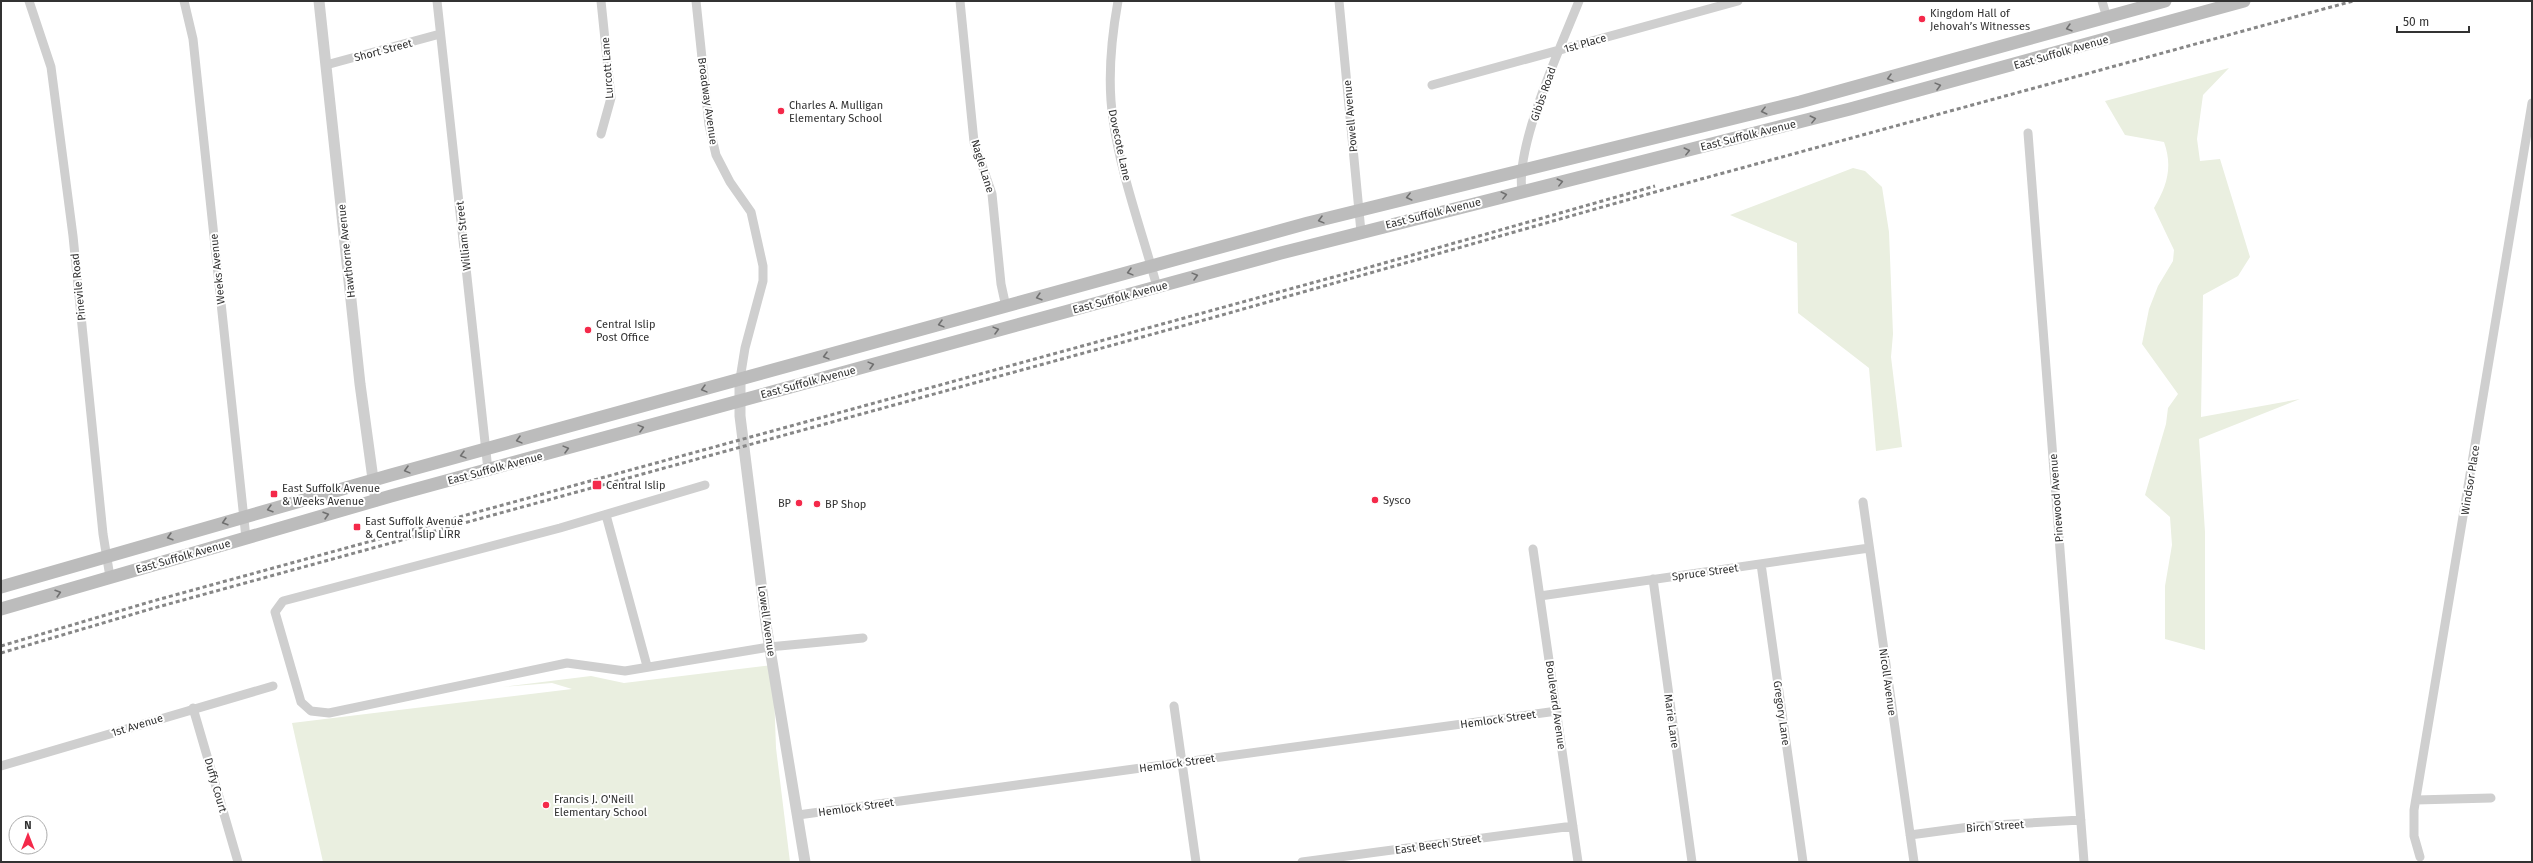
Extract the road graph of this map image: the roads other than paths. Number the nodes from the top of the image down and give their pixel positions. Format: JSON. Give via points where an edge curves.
{"nodes":[{"id":1,"x":30,"y":1,"type":"edge"},
{"id":2,"x":184,"y":1,"type":"edge"},
{"id":3,"x":319,"y":1,"type":"edge"},
{"id":4,"x":437,"y":1,"type":"edge"},
{"id":5,"x":601,"y":1,"type":"edge"},
{"id":6,"x":696,"y":1,"type":"edge"},
{"id":7,"x":960,"y":1,"type":"edge"},
{"id":8,"x":1118,"y":1,"type":"edge"},
{"id":9,"x":1339,"y":1,"type":"edge"},
{"id":10,"x":1579,"y":1,"type":"edge"},
{"id":11,"x":1738,"y":1,"type":"edge"},
{"id":12,"x":2102,"y":1,"type":"edge"},
{"id":13,"x":2165,"y":1,"type":"edge"},
{"id":14,"x":2244,"y":1,"type":"edge"},
{"id":15,"x":2107,"y":18,"type":"junction"},
{"id":16,"x":440,"y":34,"type":"junction"},
{"id":17,"x":1558,"y":51,"type":"junction"},
{"id":18,"x":326,"y":65,"type":"junction"},
{"id":19,"x":1432,"y":85,"type":"dead end"},
{"id":20,"x":2532,"y":103,"type":"edge"},
{"id":21,"x":601,"y":134,"type":"dead end"},
{"id":22,"x":2028,"y":134,"type":"dead end"},
{"id":23,"x":1521,"y":170,"type":"junction"},
{"id":24,"x":1522,"y":191,"type":"junction"},
{"id":25,"x":1358,"y":210,"type":"junction"},
{"id":26,"x":1361,"y":232,"type":"junction"},
{"id":27,"x":1152,"y":266,"type":"junction"},
{"id":28,"x":1157,"y":287,"type":"junction"},
{"id":29,"x":1006,"y":307,"type":"junction"},
{"id":30,"x":740,"y":379,"type":"junction"},
{"id":31,"x":739,"y":401,"type":"junction"},
{"id":32,"x":484,"y":449,"type":"junction"},
{"id":33,"x":488,"y":470,"type":"junction"},
{"id":34,"x":373,"y":480,"type":"junction"},
{"id":35,"x":705,"y":485,"type":"dead end"},
{"id":36,"x":376,"y":501,"type":"junction"},
{"id":37,"x":1863,"y":502,"type":"dead end"},
{"id":38,"x":606,"y":515,"type":"junction"},
{"id":39,"x":242,"y":517,"type":"junction"},
{"id":40,"x":246,"y":538,"type":"junction"},
{"id":41,"x":1869,"y":548,"type":"junction"},
{"id":42,"x":1533,"y":549,"type":"dead end"},
{"id":43,"x":106,"y":556,"type":"junction"},
{"id":44,"x":1761,"y":564,"type":"junction"},
{"id":45,"x":110,"y":577,"type":"junction"},
{"id":46,"x":1652,"y":579,"type":"junction"},
{"id":47,"x":1,"y":587,"type":"edge"},
{"id":48,"x":1540,"y":596,"type":"junction"},
{"id":49,"x":1,"y":609,"type":"edge"},
{"id":50,"x":863,"y":638,"type":"dead end"},
{"id":51,"x":769,"y":647,"type":"junction"},
{"id":52,"x":647,"y":666,"type":"junction"},
{"id":53,"x":273,"y":686,"type":"dead end"},
{"id":54,"x":1174,"y":706,"type":"dead end"},
{"id":55,"x":194,"y":708,"type":"junction"},
{"id":56,"x":1556,"y":711,"type":"junction"},
{"id":57,"x":1182,"y":763,"type":"junction"},
{"id":58,"x":1,"y":766,"type":"edge"},
{"id":59,"x":2491,"y":798,"type":"dead end"},
{"id":60,"x":2416,"y":800,"type":"junction"},
{"id":61,"x":798,"y":815,"type":"junction"},
{"id":62,"x":2081,"y":820,"type":"junction"},
{"id":63,"x":1573,"y":826,"type":"junction"},
{"id":64,"x":1910,"y":835,"type":"junction"},
{"id":65,"x":2420,"y":857,"type":"dead end"},
{"id":66,"x":238,"y":862,"type":"edge"},
{"id":67,"x":805,"y":862,"type":"edge"},
{"id":68,"x":1196,"y":862,"type":"edge"},
{"id":69,"x":1302,"y":862,"type":"edge"},
{"id":70,"x":1578,"y":862,"type":"edge"},
{"id":71,"x":1692,"y":862,"type":"edge"},
{"id":72,"x":1803,"y":862,"type":"edge"},
{"id":73,"x":1914,"y":862,"type":"edge"},
{"id":74,"x":2084,"y":862,"type":"edge"}],
"edges":[{"from":1,"to":43,"type":"street","name":"Pinevile Road","via":[[51,67],[73,236]]},
{"from":2,"to":39,"type":"street","name":"Weeks Avenue","via":[[193,39]]},
{"from":3,"to":18,"type":"street","name":"Hawthorne Avenue"},
{"from":4,"to":16,"type":"street","name":"William Street"},
{"from":5,"to":21,"type":"street","name":"Lurcott Lane","via":[[611,98]]},
{"from":6,"to":30,"type":"street","name":"Broadway Avenue","via":[[709,124],[716,154],[730,182],[751,212],[763,266],[763,281],[745,348]]},
{"from":7,"to":29,"type":"street","name":"Nagle Lane","via":[[974,142],[992,194],[1001,284]]},
{"from":8,"to":27,"type":"street","name":"Dovecote Lane","via":[[1111,53],[1113,119],[1121,158]]},
{"from":9,"to":25,"type":"street","name":"Powell Avenue"},
{"from":10,"to":17,"type":"street","name":"Gibbs Road"},
{"from":11,"to":17,"type":"street","name":"1st Place"},
{"from":12,"to":15,"type":"street"},
{"from":13,"to":15,"type":"main road","name":"East Suffolk Avenue"},
{"from":24,"to":14,"type":"main road","name":"East Suffolk Avenue","one_way":true,"via":[[1886,100]]},
{"from":15,"to":23,"type":"main road","name":"East Suffolk Avenue","one_way":true,"via":[[1815,98]]},
{"from":16,"to":18,"type":"street","name":"Short Street"},
{"from":16,"to":32,"type":"street","name":"William Street"},
{"from":17,"to":19,"type":"street","name":"1st Place"},
{"from":17,"to":23,"type":"street","name":"Gibbs Road","via":[[1524,153]]},
{"from":18,"to":34,"type":"street","name":"Hawthorne Avenue"},
{"from":20,"to":60,"type":"street","name":"Windsor Place"},
{"from":22,"to":62,"type":"street","name":"Pinewood Avenue"},
{"from":23,"to":24,"type":"street","name":"Gibbs Road"},
{"from":23,"to":25,"type":"main road","name":"East Suffolk Avenue","one_way":true},
{"from":26,"to":24,"type":"main road","name":"East Suffolk Avenue","one_way":true},
{"from":25,"to":26,"type":"street","name":"Powell Avenue"},
{"from":25,"to":27,"type":"main road","name":"East Suffolk Avenue","one_way":true},
{"from":28,"to":26,"type":"main road","name":"East Suffolk Avenue","one_way":true},
{"from":27,"to":28,"type":"street","name":"Dovecote Lane"},
{"from":27,"to":29,"type":"main road","name":"East Suffolk Avenue","one_way":true},
{"from":31,"to":28,"type":"main road","name":"East Suffolk Avenue","one_way":true},
{"from":29,"to":30,"type":"main road","name":"East Suffolk Avenue","one_way":true},
{"from":30,"to":31,"type":"street","name":"Lowell Avenue"},
{"from":30,"to":32,"type":"main road","name":"East Suffolk Avenue","one_way":true},
{"from":33,"to":31,"type":"main road","name":"East Suffolk Avenue","one_way":true},
{"from":31,"to":51,"type":"street","name":"Lowell Avenue"},
{"from":32,"to":33,"type":"street","name":"William Street"},
{"from":32,"to":34,"type":"main road","name":"East Suffolk Avenue","one_way":true},
{"from":33,"to":36,"type":"main road","name":"East Suffolk Avenue"},
{"from":34,"to":36,"type":"street","name":"Hawthorne Avenue"},
{"from":34,"to":39,"type":"main road","name":"East Suffolk Avenue","one_way":true},
{"from":35,"to":38,"type":"street"},
{"from":40,"to":36,"type":"main road","name":"East Suffolk Avenue","one_way":true},
{"from":37,"to":41,"type":"street","name":"Nicoll Avenue"},
{"from":38,"to":52,"type":"street"},
{"from":38,"to":52,"type":"street","via":[[297,596],[283,601],[275,612],[301,702],[311,711],[329,713],[567,663],[625,671]]},
{"from":39,"to":40,"type":"street","name":"Weeks Avenue"},
{"from":39,"to":43,"type":"main road","name":"East Suffolk Avenue","one_way":true},
{"from":40,"to":45,"type":"main road","name":"East Suffolk Avenue"},
{"from":41,"to":44,"type":"street","name":"Spruce Street"},
{"from":41,"to":64,"type":"street","name":"Nicoll Avenue"},
{"from":42,"to":48,"type":"street","name":"Boulevard Avenue"},
{"from":43,"to":45,"type":"street","name":"Pinevile Road"},
{"from":43,"to":47,"type":"main road","name":"East Suffolk Avenue"},
{"from":44,"to":46,"type":"street","name":"Spruce Street"},
{"from":44,"to":72,"type":"street","name":"Gregory Lane"},
{"from":49,"to":45,"type":"main road","name":"East Suffolk Avenue","one_way":true},
{"from":46,"to":48,"type":"street","name":"Spruce Street"},
{"from":46,"to":71,"type":"street","name":"Marie Lane"},
{"from":48,"to":56,"type":"street","name":"Boulevard Avenue"},
{"from":50,"to":51,"type":"street"},
{"from":51,"to":52,"type":"street"},
{"from":51,"to":61,"type":"street","name":"Lowell Avenue"},
{"from":53,"to":55,"type":"street","name":"1st Avenue"},
{"from":54,"to":57,"type":"street"},
{"from":55,"to":58,"type":"street","name":"1st Avenue"},
{"from":55,"to":66,"type":"street","name":"Duffy Court"},
{"from":56,"to":57,"type":"street","name":"Hemlock Street"},
{"from":56,"to":63,"type":"street","name":"Boulevard Avenue"},
{"from":57,"to":61,"type":"street","name":"Hemlock Street"},
{"from":57,"to":68,"type":"street"},
{"from":59,"to":60,"type":"street"},
{"from":60,"to":65,"type":"street","name":"Windsor Place","via":[[2414,836]]},
{"from":61,"to":67,"type":"street","name":"Lowell Avenue"},
{"from":62,"to":64,"type":"street","name":"Birch Street","via":[[1976,826]]},
{"from":62,"to":74,"type":"street","name":"Pinewood Avenue"},
{"from":63,"to":69,"type":"street","name":"East Beech Street"},
{"from":63,"to":70,"type":"street","name":"Boulevard Avenue"},
{"from":64,"to":73,"type":"street","name":"Nicoll Avenue"}]}
